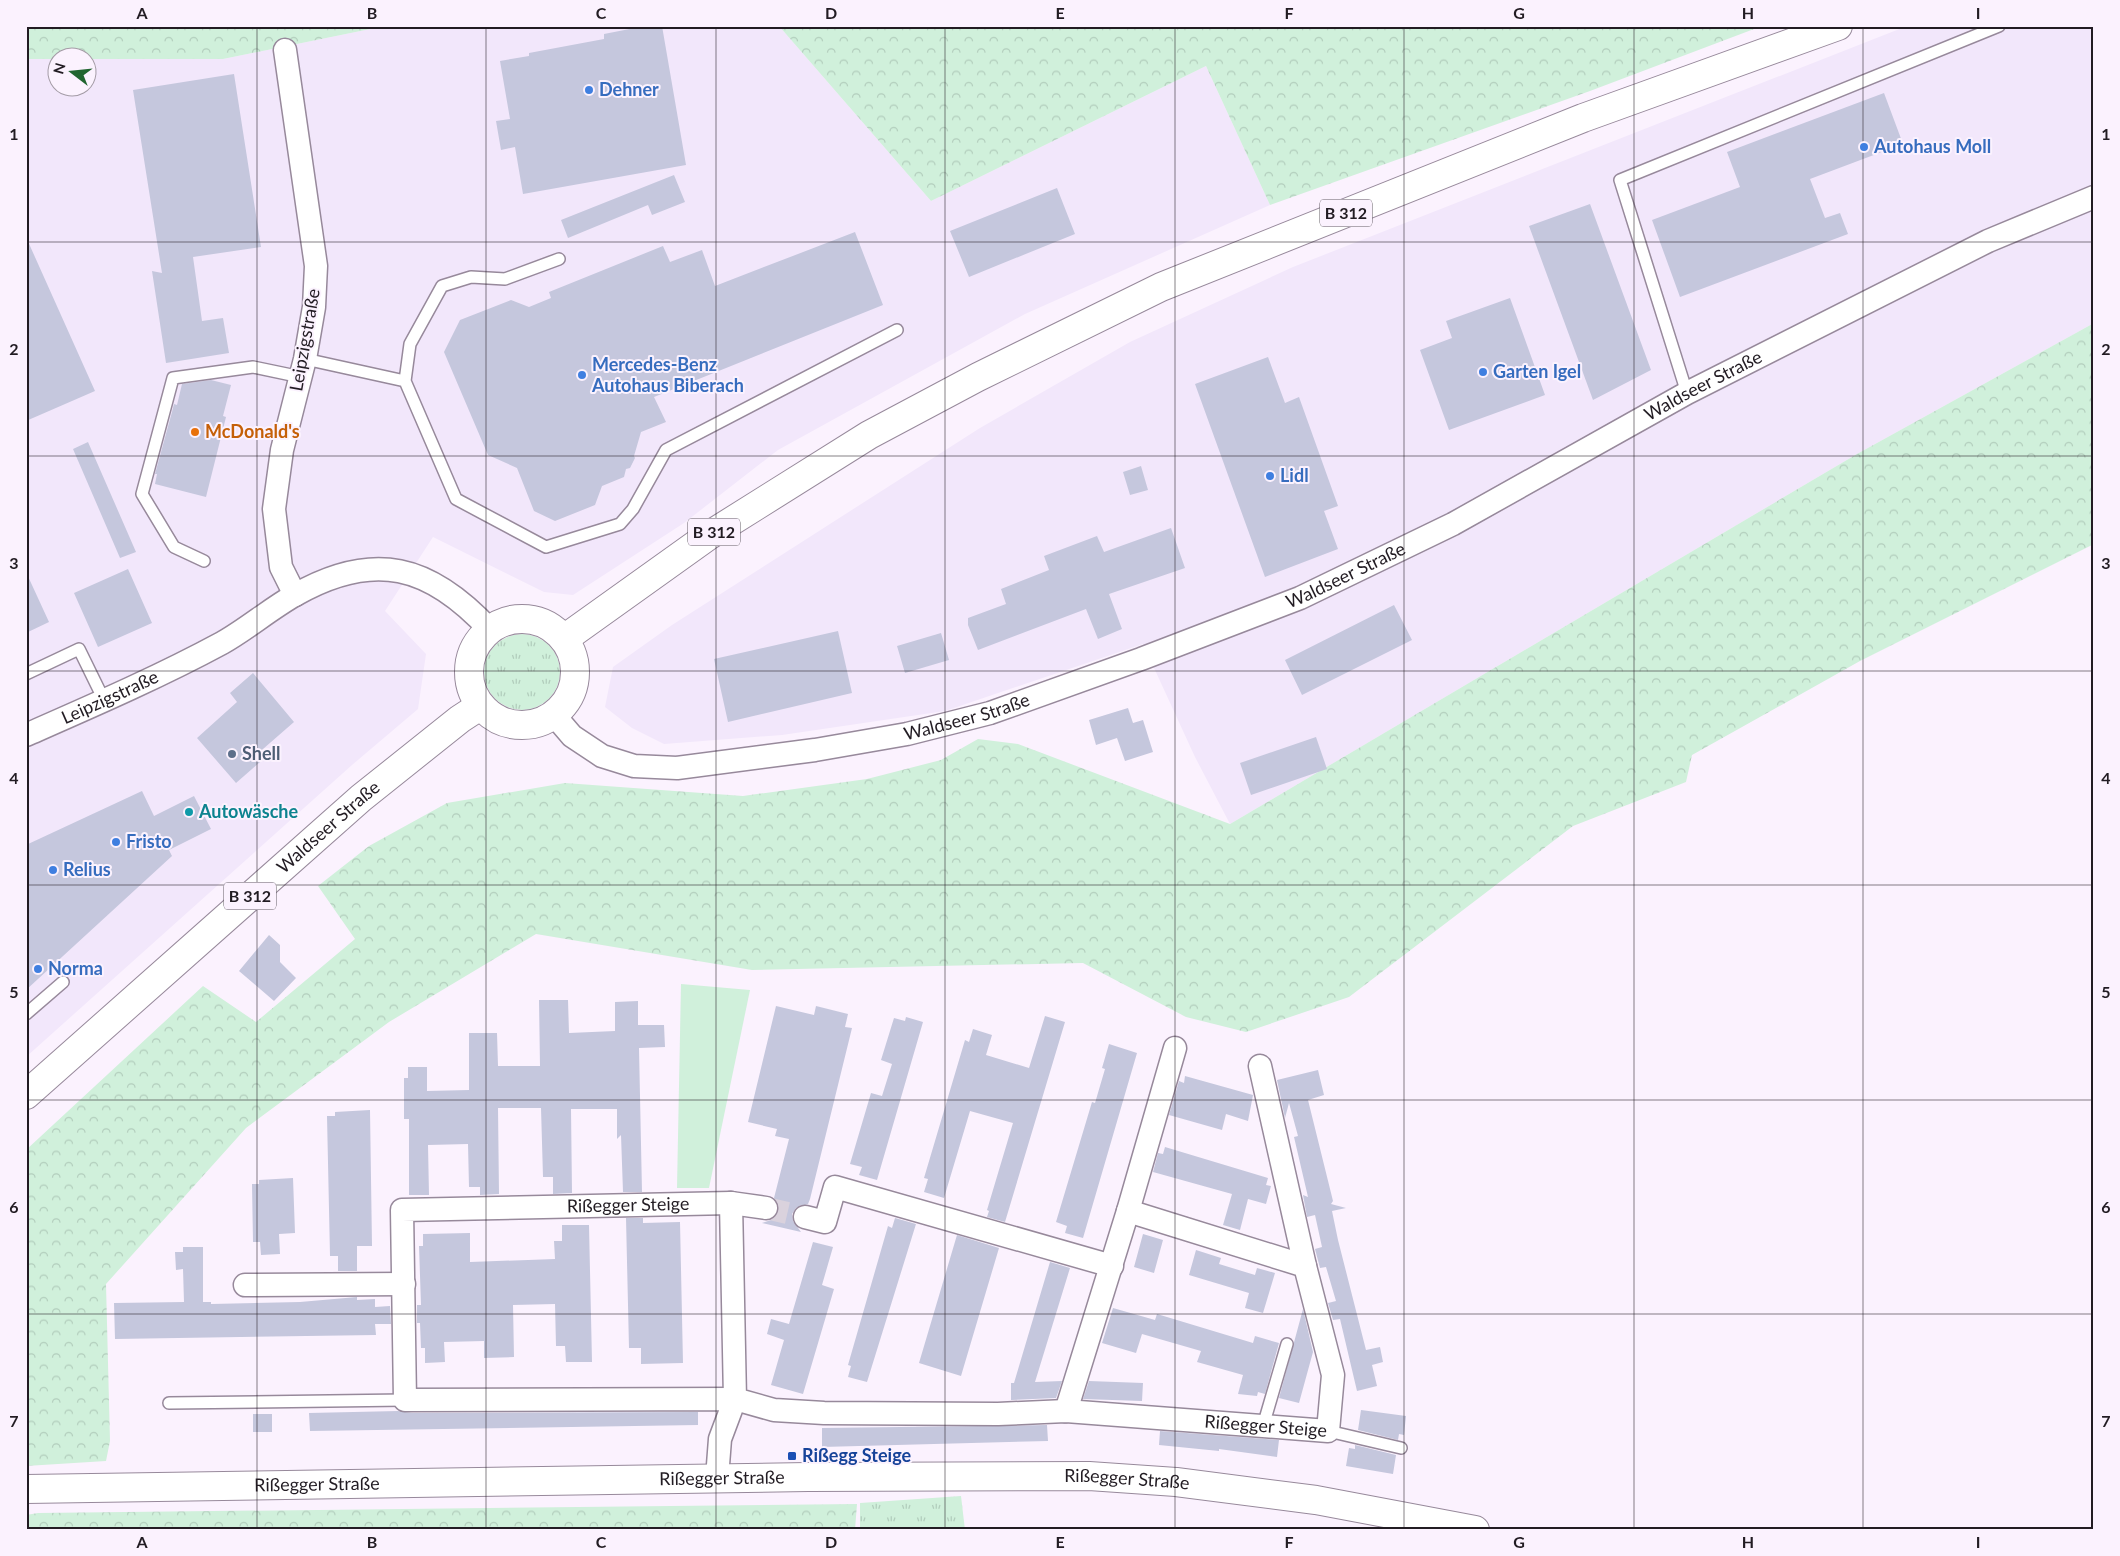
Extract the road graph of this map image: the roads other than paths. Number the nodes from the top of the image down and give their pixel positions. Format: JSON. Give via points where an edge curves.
{"nodes":[{"id":1,"x":1838,"y":26,"type":"edge"},
{"id":2,"x":1999,"y":26,"type":"edge"},
{"id":3,"x":285,"y":50,"type":"dead end"},
{"id":4,"x":2094,"y":197,"type":"edge"},
{"id":5,"x":559,"y":259,"type":"dead end"},
{"id":6,"x":897,"y":330,"type":"dead end"},
{"id":7,"x":303,"y":368,"type":"junction"},
{"id":8,"x":405,"y":381,"type":"junction"},
{"id":9,"x":1687,"y":393,"type":"junction"},
{"id":10,"x":204,"y":561,"type":"dead end"},
{"id":11,"x":295,"y":595,"type":"junction"},
{"id":12,"x":490,"y":630,"type":"junction"},
{"id":13,"x":564,"y":639,"type":"junction"},
{"id":14,"x":26,"y":674,"type":"edge"},
{"id":15,"x":104,"y":700,"type":"junction"},
{"id":16,"x":480,"y":706,"type":"junction"},
{"id":17,"x":554,"y":715,"type":"junction"},
{"id":18,"x":26,"y":735,"type":"edge"},
{"id":19,"x":63,"y":982,"type":"dead end"},
{"id":20,"x":26,"y":1014,"type":"edge"},
{"id":21,"x":1175,"y":1048,"type":"dead end"},
{"id":22,"x":1260,"y":1066,"type":"dead end"},
{"id":23,"x":26,"y":1095,"type":"edge"},
{"id":24,"x":731,"y":1203,"type":"junction"},
{"id":25,"x":766,"y":1208,"type":"tunnel mouth"},
{"id":26,"x":1128,"y":1211,"type":"junction"},
{"id":27,"x":805,"y":1217,"type":"tunnel mouth"},
{"id":28,"x":1112,"y":1266,"type":"junction"},
{"id":29,"x":1305,"y":1266,"type":"junction"},
{"id":30,"x":404,"y":1284,"type":"junction"},
{"id":31,"x":245,"y":1285,"type":"dead end"},
{"id":32,"x":1287,"y":1344,"type":"dead end"},
{"id":33,"x":735,"y":1399,"type":"junction"},
{"id":34,"x":406,"y":1400,"type":"junction"},
{"id":35,"x":169,"y":1403,"type":"dead end"},
{"id":36,"x":1066,"y":1411,"type":"junction"},
{"id":37,"x":1263,"y":1426,"type":"junction"},
{"id":38,"x":1328,"y":1431,"type":"junction"},
{"id":39,"x":1401,"y":1448,"type":"dead end"},
{"id":40,"x":717,"y":1478,"type":"junction"},
{"id":41,"x":26,"y":1489,"type":"edge"},
{"id":42,"x":1475,"y":1530,"type":"edge"}],
"edges":[{"from":1,"to":13,"type":"main road","number":"B 312","via":[[1583,118],[1162,287],[978,377],[870,435],[708,536]]},
{"from":2,"to":9,"type":"lane","via":[[1620,180]]},
{"from":3,"to":7,"type":"street","name":"Leipzigstraße","via":[[316,266],[314,307]]},
{"from":4,"to":9,"type":"street","name":"Waldseer Straße","via":[[1988,241]]},
{"from":5,"to":8,"type":"lane","via":[[505,279],[471,277],[442,286],[410,344]]},
{"from":6,"to":8,"type":"lane","via":[[666,450],[633,509],[620,524],[546,547],[456,499]]},
{"from":7,"to":8,"type":"lane"},
{"from":7,"to":10,"type":"lane","via":[[252,367],[173,378],[142,494],[174,547]]},
{"from":7,"to":11,"type":"street","name":"Leipzigstraße","via":[[282,450],[274,509],[282,567]]},
{"from":9,"to":17,"type":"street","name":"Waldseer Straße","via":[[1453,524],[1300,598],[990,713],[907,734],[677,768],[634,766],[602,756],[572,736]]},
{"from":11,"to":12,"type":"street","name":"Leipzigstraße","via":[[336,575],[381,568],[404,571],[428,579],[446,590],[470,608]]},
{"from":11,"to":15,"type":"street","name":"Leipzigstraße","via":[[223,642]]},
{"from":12,"to":13,"type":"main road","via":[[508,620],[526,618],[543,622]]},
{"from":12,"to":16,"type":"main road","via":[[479,640],[471,655],[469,673],[472,690]]},
{"from":13,"to":17,"type":"main road","via":[[575,663],[576,680],[570,697]]},
{"from":14,"to":15,"type":"lane","via":[[79,649]]},
{"from":15,"to":18,"type":"street","name":"Leipzigstraße"},
{"from":16,"to":17,"type":"main road","via":[[493,718],[510,725],[527,726]]},
{"from":16,"to":23,"type":"main road","name":"Waldseer Straße","number":"B 312","via":[[361,798]]},
{"from":19,"to":20,"type":"lane"},
{"from":21,"to":26,"type":"street"},
{"from":22,"to":29,"type":"street","name":"Rißegger Steige"},
{"from":24,"to":25,"type":"street"},
{"from":24,"to":30,"type":"street","name":"Rißegger Steige","via":[[402,1210]]},
{"from":24,"to":33,"type":"street"},
{"from":26,"to":28,"type":"street"},
{"from":26,"to":29,"type":"street"},
{"from":27,"to":28,"type":"street","via":[[824,1222],[835,1187]]},
{"from":28,"to":36,"type":"street"},
{"from":29,"to":38,"type":"street","name":"Rißegger Steige","via":[[1333,1375]]},
{"from":30,"to":31,"type":"street"},
{"from":30,"to":34,"type":"street","name":"Rißegger Steige"},
{"from":32,"to":37,"type":"lane"},
{"from":33,"to":34,"type":"street","name":"Rißegger Steige"},
{"from":33,"to":36,"type":"street","name":"Rißegger Steige","via":[[774,1410],[824,1413]]},
{"from":33,"to":40,"type":"street","via":[[720,1439]]},
{"from":34,"to":35,"type":"lane"},
{"from":36,"to":37,"type":"street","name":"Rißegger Steige"},
{"from":37,"to":38,"type":"street","name":"Rißegger Steige"},
{"from":38,"to":39,"type":"lane"},
{"from":40,"to":41,"type":"main road","name":"Rißegger Straße"},
{"from":40,"to":42,"type":"main road","name":"Rißegger Straße","via":[[1099,1476],[1307,1498]]}]}
